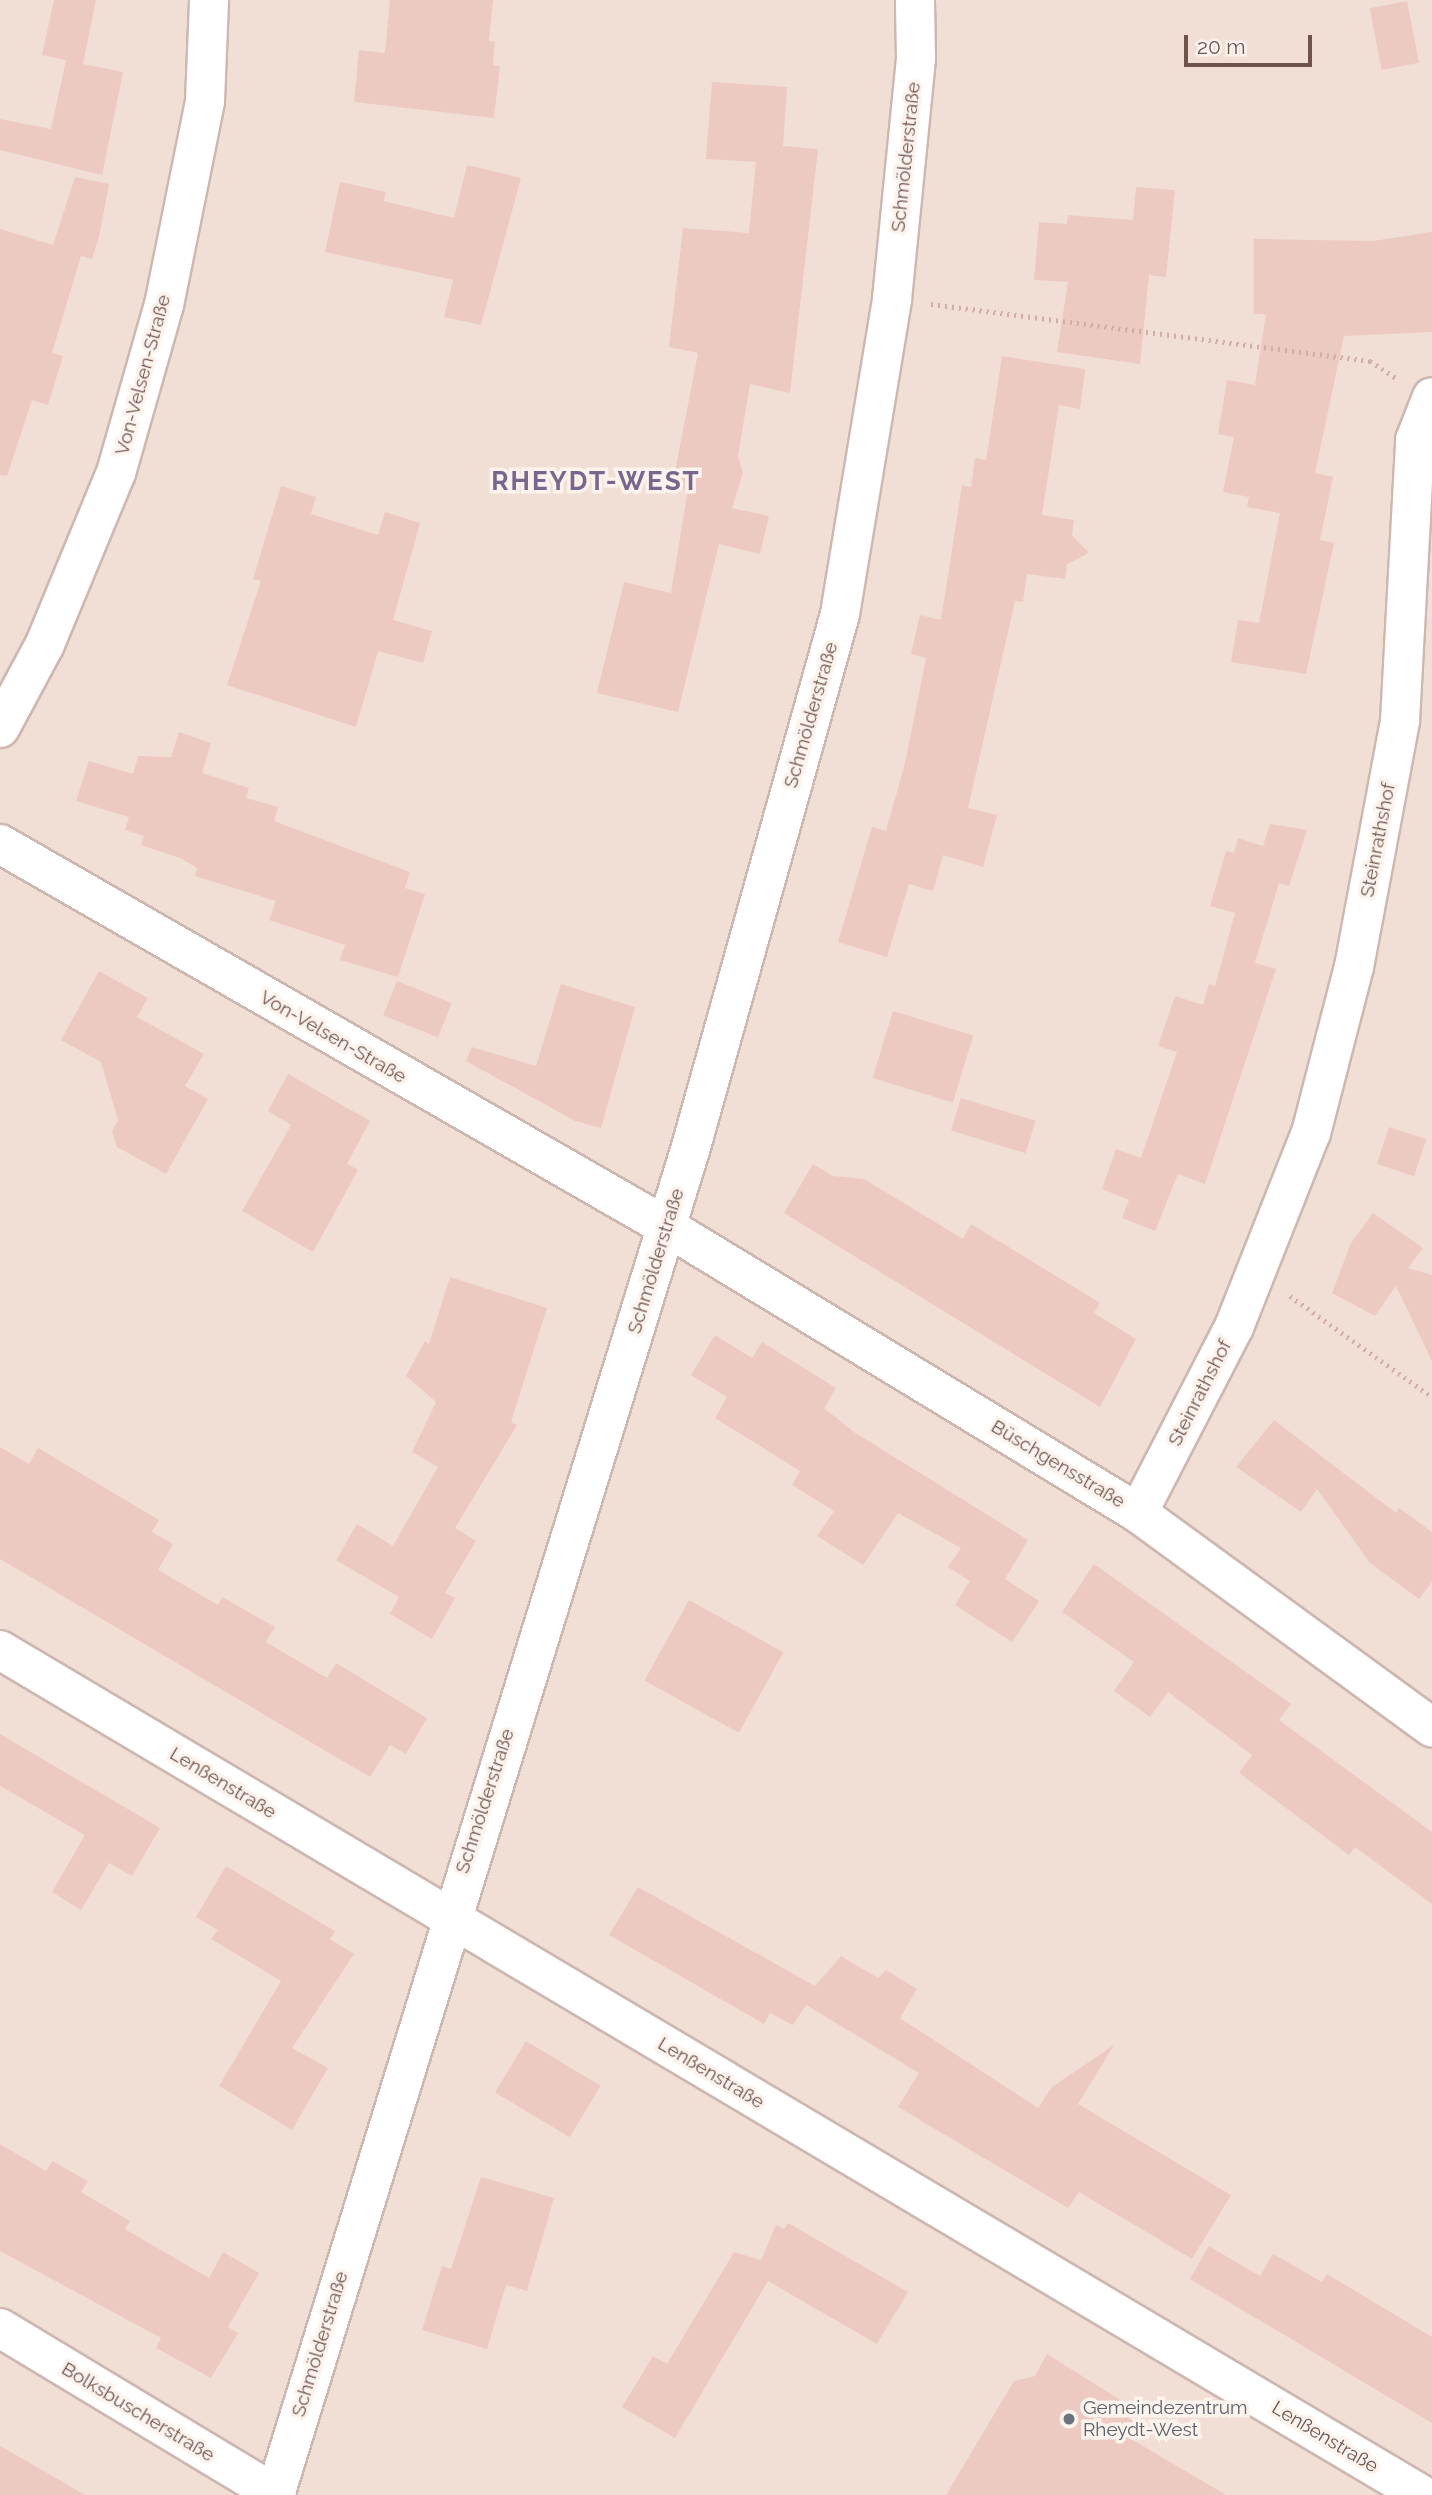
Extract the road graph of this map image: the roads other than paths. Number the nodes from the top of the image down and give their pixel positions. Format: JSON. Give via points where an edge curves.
{"nodes":[{"id":1,"x":209,"y":0,"type":"edge"},
{"id":2,"x":915,"y":0,"type":"edge"},
{"id":3,"x":1430,"y":398,"type":"edge"},
{"id":4,"x":0,"y":728,"type":"edge"},
{"id":5,"x":0,"y":844,"type":"edge"},
{"id":6,"x":667,"y":1227,"type":"junction"},
{"id":7,"x":1138,"y":1513,"type":"junction"},
{"id":8,"x":0,"y":1650,"type":"edge"},
{"id":9,"x":1432,"y":1727,"type":"edge"},
{"id":10,"x":448,"y":1917,"type":"junction"},
{"id":11,"x":0,"y":2328,"type":"edge"},
{"id":12,"x":276,"y":2495,"type":"edge"},
{"id":13,"x":1422,"y":2495,"type":"edge"}],
"edges":[{"from":1,"to":4,"type":"street","name":"Von-Velsen-Straße","via":[[205,100],[163,305],[116,473],[45,644]]},
{"from":2,"to":6,"type":"street","name":"Schmölderstraße","via":[[916,58],[892,299],[840,614]]},
{"from":3,"to":7,"type":"street","name":"Steinrathshof","via":[[1415,440],[1400,721],[1354,967],[1311,1133],[1234,1327]]},
{"from":5,"to":6,"type":"street","name":"Von-Velsen-Straße"},
{"from":6,"to":7,"type":"street","name":"Büschgensstraße"},
{"from":6,"to":10,"type":"street","name":"Schmölderstraße"},
{"from":7,"to":9,"type":"street","name":"Büschgensstraße"},
{"from":8,"to":10,"type":"street","name":"Lenßenstraße"},
{"from":10,"to":12,"type":"street","name":"Schmölderstraße"},
{"from":10,"to":13,"type":"street","name":"Lenßenstraße"},
{"from":11,"to":12,"type":"street","name":"Bolksbuscherstraße"}]}
